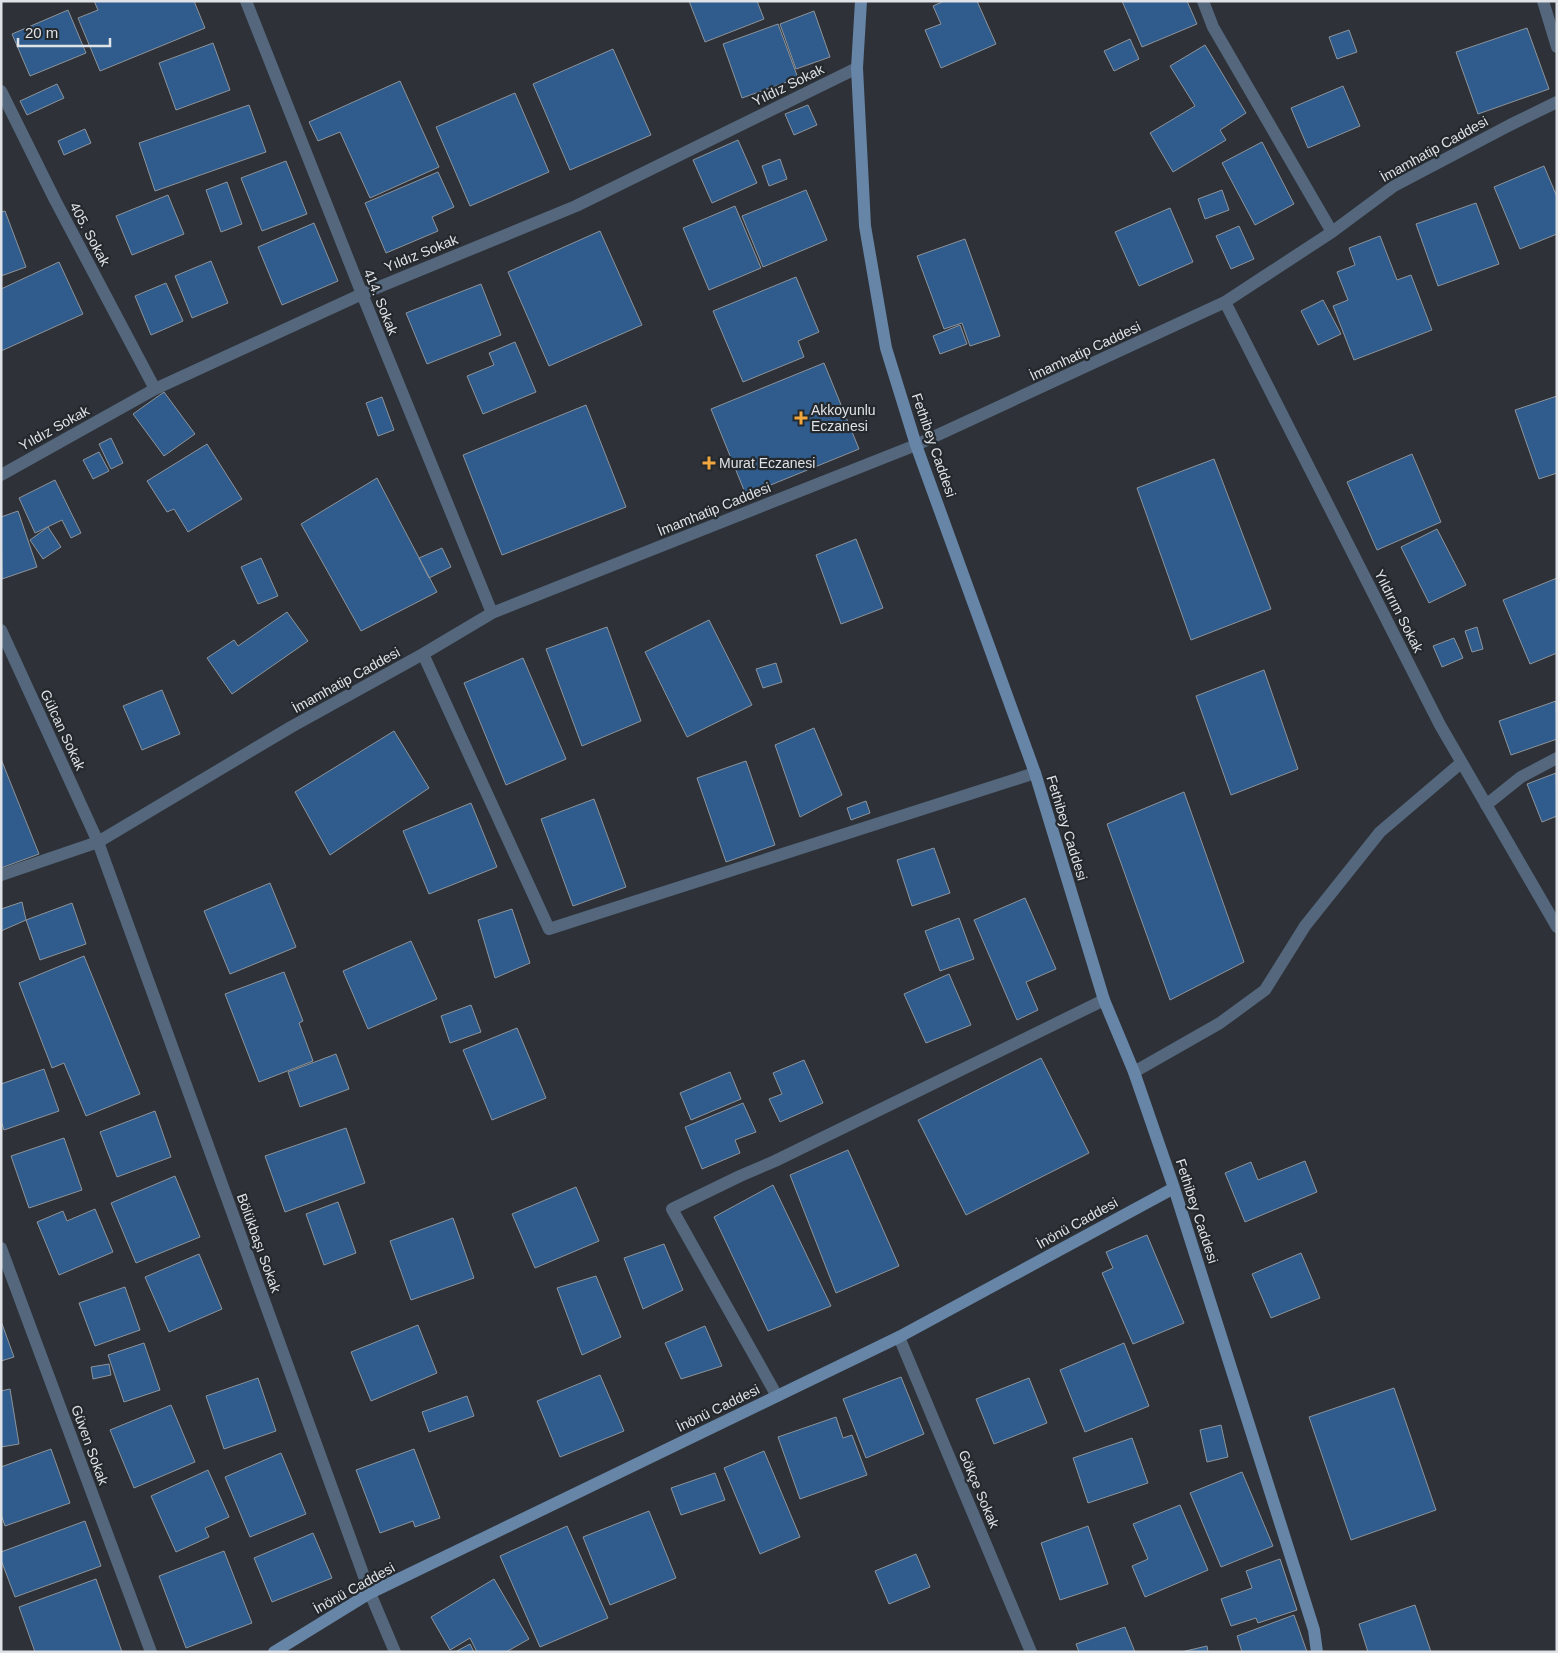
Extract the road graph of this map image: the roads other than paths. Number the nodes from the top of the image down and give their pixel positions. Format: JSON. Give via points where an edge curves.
{"nodes":[{"id":1,"x":246,"y":1,"type":"edge"},
{"id":2,"x":861,"y":1,"type":"edge"},
{"id":3,"x":1204,"y":1,"type":"edge"},
{"id":4,"x":1543,"y":1,"type":"edge"},
{"id":5,"x":1557,"y":47,"type":"edge"},
{"id":6,"x":857,"y":68,"type":"junction"},
{"id":7,"x":1,"y":91,"type":"edge"},
{"id":8,"x":1557,"y":102,"type":"edge"},
{"id":9,"x":1332,"y":232,"type":"junction"},
{"id":10,"x":362,"y":294,"type":"junction"},
{"id":11,"x":1225,"y":302,"type":"junction"},
{"id":12,"x":155,"y":389,"type":"junction"},
{"id":13,"x":916,"y":445,"type":"junction"},
{"id":14,"x":1,"y":475,"type":"edge"},
{"id":15,"x":492,"y":613,"type":"junction"},
{"id":16,"x":1,"y":630,"type":"edge"},
{"id":17,"x":424,"y":654,"type":"junction"},
{"id":18,"x":1557,"y":758,"type":"edge"},
{"id":19,"x":1461,"y":763,"type":"junction"},
{"id":20,"x":1035,"y":773,"type":"junction"},
{"id":21,"x":1486,"y":805,"type":"junction"},
{"id":22,"x":98,"y":842,"type":"junction"},
{"id":23,"x":1,"y":875,"type":"edge"},
{"id":24,"x":1557,"y":927,"type":"edge"},
{"id":25,"x":1104,"y":1000,"type":"junction"},
{"id":26,"x":1134,"y":1072,"type":"junction"},
{"id":27,"x":1174,"y":1188,"type":"junction"},
{"id":28,"x":1,"y":1248,"type":"edge"},
{"id":29,"x":899,"y":1337,"type":"junction"},
{"id":30,"x":777,"y":1396,"type":"junction"},
{"id":31,"x":370,"y":1594,"type":"junction"},
{"id":32,"x":151,"y":1652,"type":"edge"},
{"id":33,"x":274,"y":1652,"type":"edge"},
{"id":34,"x":395,"y":1652,"type":"edge"},
{"id":35,"x":1031,"y":1652,"type":"edge"},
{"id":36,"x":1317,"y":1652,"type":"edge"}],
"edges":[{"from":1,"to":10,"type":"street","name":"414. Sokak"},
{"from":2,"to":6,"type":"street","name":"Fethibey Caddesi"},
{"from":3,"to":9,"type":"street","via":[[1213,27]]},
{"from":4,"to":5,"type":"street"},
{"from":6,"to":10,"type":"street","name":"Yıldız Sokak","via":[[576,206]]},
{"from":6,"to":13,"type":"street","name":"Fethibey Caddesi","via":[[865,226],[886,348]]},
{"from":7,"to":12,"type":"street","name":"405. Sokak"},
{"from":8,"to":9,"type":"street","name":"İmamhatip Caddesi","via":[[1394,186]]},
{"from":9,"to":11,"type":"street","name":"İmamhatip Caddesi"},
{"from":10,"to":12,"type":"street","name":"Yıldız Sokak"},
{"from":10,"to":15,"type":"street","name":"414. Sokak"},
{"from":11,"to":13,"type":"street","name":"İmamhatip Caddesi"},
{"from":11,"to":19,"type":"street","name":"Yıldırım Sokak"},
{"from":12,"to":14,"type":"street","name":"Yıldız Sokak"},
{"from":13,"to":15,"type":"street","name":"İmamhatip Caddesi"},
{"from":13,"to":20,"type":"street","name":"Fethibey Caddesi"},
{"from":15,"to":17,"type":"street","name":"İmamhatip Caddesi"},
{"from":16,"to":22,"type":"street","name":"Gülcan Sokak"},
{"from":17,"to":20,"type":"street","via":[[549,929]]},
{"from":17,"to":22,"type":"street","name":"İmamhatip Caddesi","via":[[291,727]]},
{"from":18,"to":21,"type":"street","via":[[1521,777]]},
{"from":19,"to":21,"type":"street","name":"Yıldırım Sokak"},
{"from":19,"to":26,"type":"street","via":[[1380,832],[1305,926],[1265,990],[1220,1023]]},
{"from":20,"to":25,"type":"street","name":"Fethibey Caddesi"},
{"from":21,"to":24,"type":"street","name":"Yıldırım Sokak"},
{"from":22,"to":23,"type":"street","name":"İmamhatip Caddesi"},
{"from":22,"to":31,"type":"street","name":"Bölükbaşı Sokak"},
{"from":25,"to":26,"type":"street","name":"Fethibey Caddesi"},
{"from":25,"to":30,"type":"street","via":[[672,1209]]},
{"from":26,"to":27,"type":"street","name":"Fethibey Caddesi"},
{"from":27,"to":29,"type":"street","name":"İnönü Caddesi"},
{"from":27,"to":36,"type":"street","name":"Fethibey Caddesi","via":[[1314,1630]]},
{"from":28,"to":32,"type":"street","name":"Güven Sokak"},
{"from":29,"to":30,"type":"street","name":"İnönü Caddesi"},
{"from":29,"to":35,"type":"street","name":"Gökçe Sokak"},
{"from":30,"to":31,"type":"street","name":"İnönü Caddesi"},
{"from":31,"to":33,"type":"street","name":"İnönü Caddesi"},
{"from":31,"to":34,"type":"street","name":"Bölükbaşı Sokak"}]}
